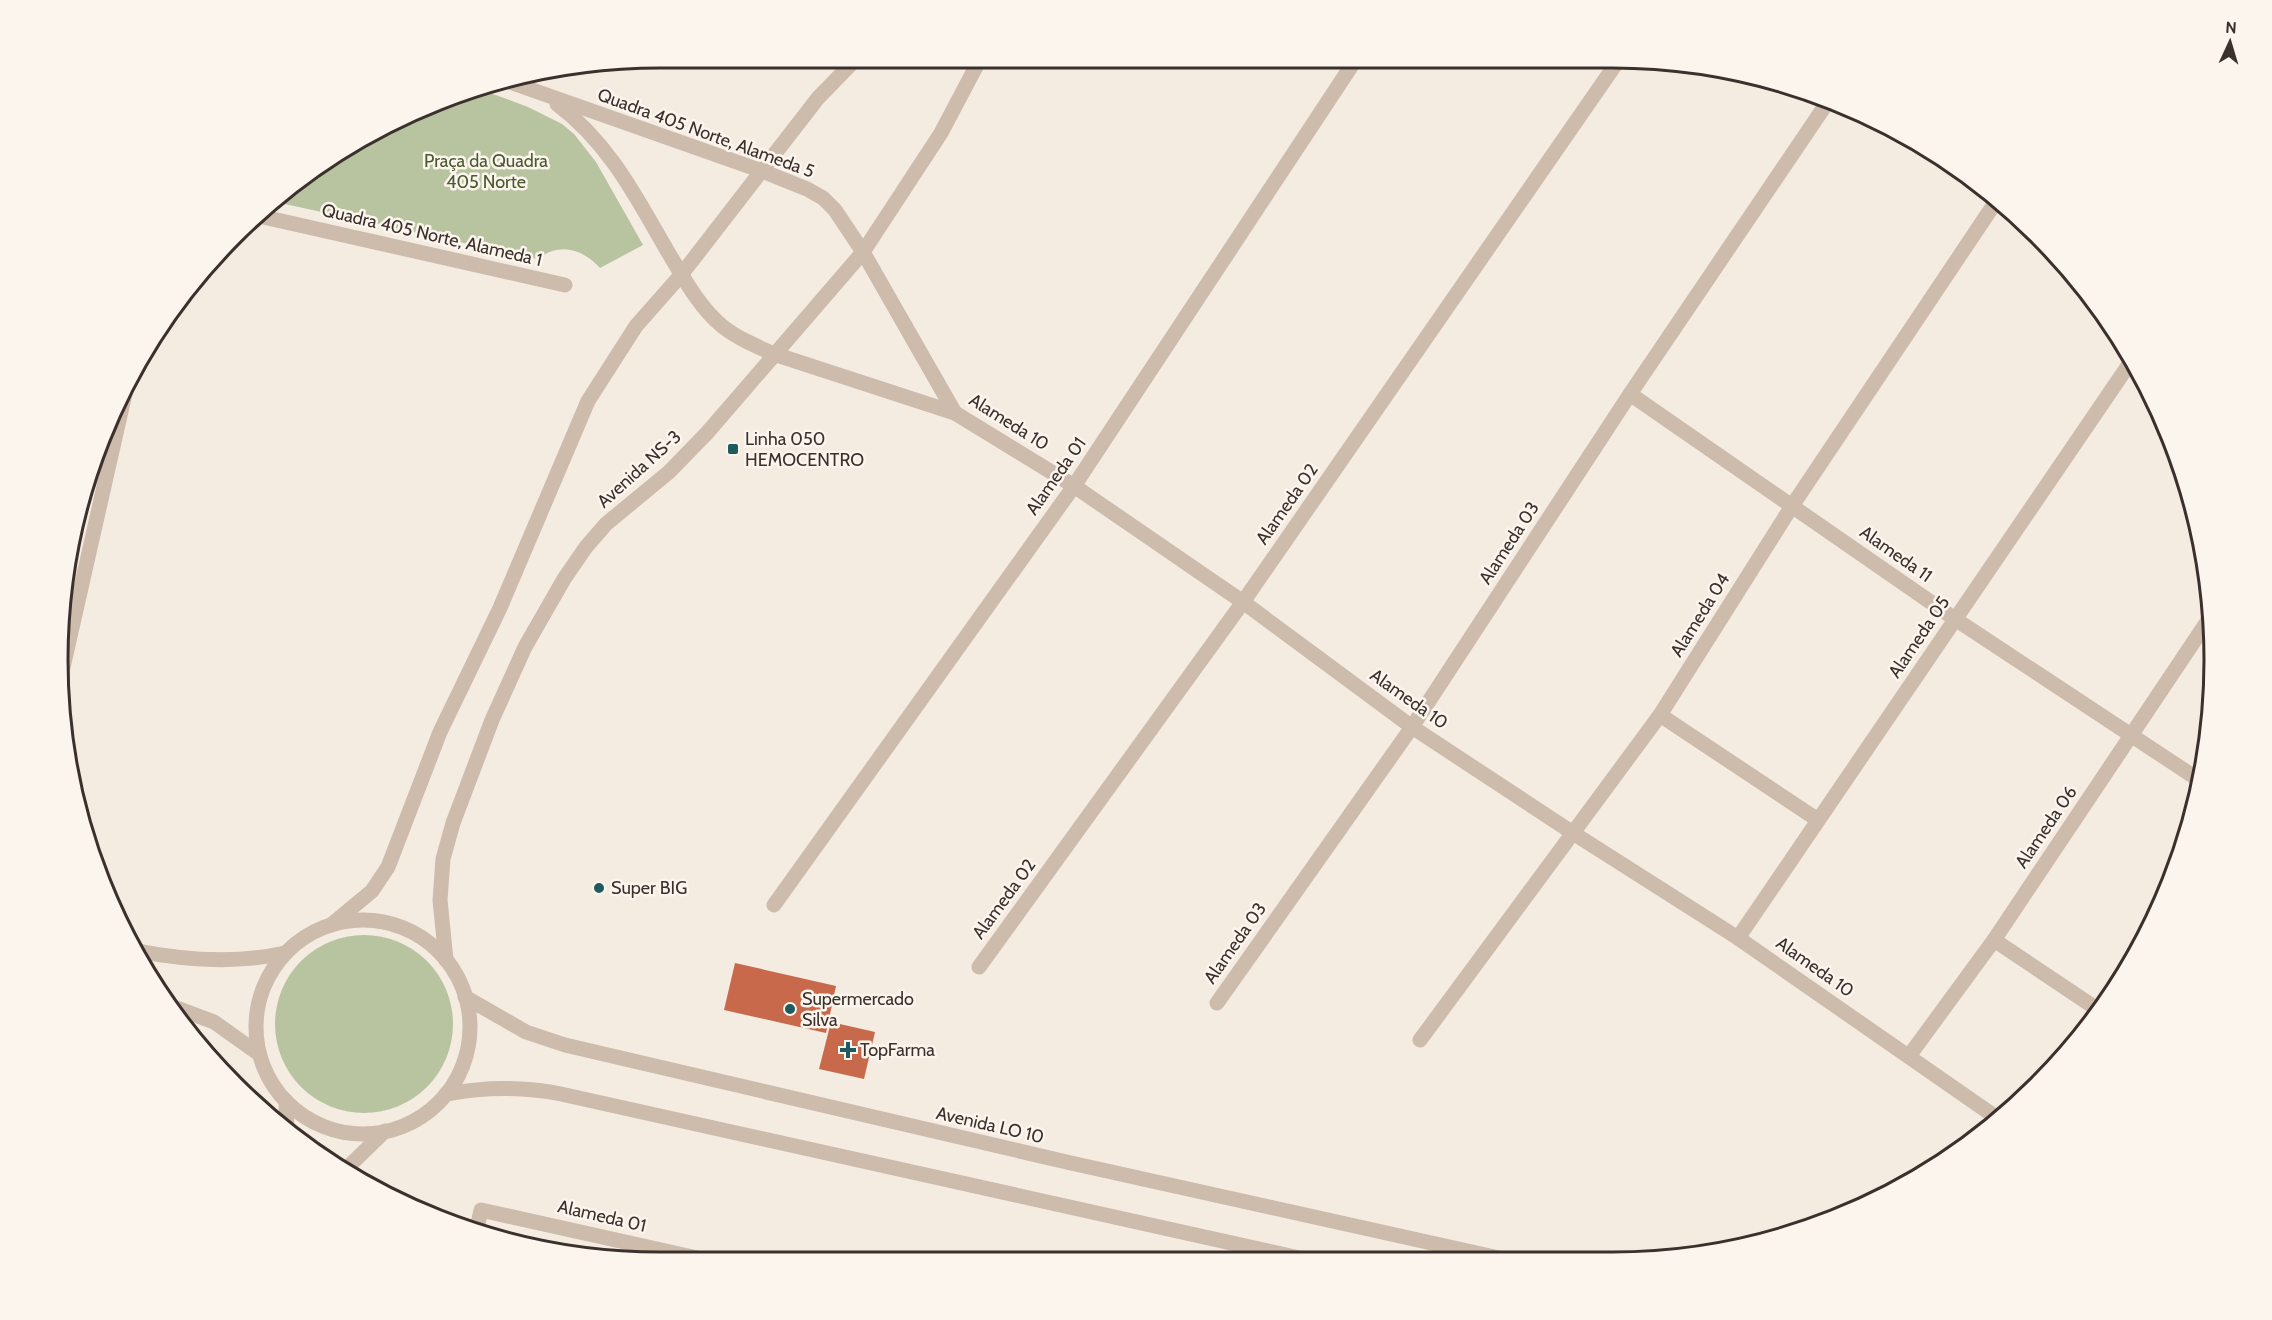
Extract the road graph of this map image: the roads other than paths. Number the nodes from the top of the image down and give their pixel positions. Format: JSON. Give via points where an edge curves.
{"nodes":[{"id":1,"x":847,"y":68,"type":"edge"},
{"id":2,"x":975,"y":68,"type":"edge"},
{"id":3,"x":1350,"y":68,"type":"edge"},
{"id":4,"x":1613,"y":68,"type":"edge"},
{"id":5,"x":518,"y":85,"type":"edge"},
{"id":6,"x":545,"y":95,"type":"junction"},
{"id":7,"x":1824,"y":107,"type":"edge"},
{"id":8,"x":762,"y":171,"type":"junction"},
{"id":9,"x":1993,"y":206,"type":"edge"},
{"id":10,"x":266,"y":218,"type":"edge"},
{"id":11,"x":863,"y":252,"type":"junction"},
{"id":12,"x":681,"y":275,"type":"junction"},
{"id":13,"x":565,"y":285,"type":"dead end"},
{"id":14,"x":774,"y":354,"type":"junction"},
{"id":15,"x":2127,"y":368,"type":"edge"},
{"id":16,"x":1629,"y":394,"type":"junction"},
{"id":17,"x":955,"y":413,"type":"junction"},
{"id":18,"x":119,"y":420,"type":"edge"},
{"id":19,"x":1074,"y":486,"type":"junction"},
{"id":20,"x":1792,"y":506,"type":"junction"},
{"id":21,"x":1243,"y":602,"type":"junction"},
{"id":22,"x":1955,"y":619,"type":"junction"},
{"id":23,"x":2203,"y":628,"type":"edge"},
{"id":24,"x":68,"y":643,"type":"edge"},
{"id":25,"x":1660,"y":716,"type":"junction"},
{"id":26,"x":1412,"y":727,"type":"junction"},
{"id":27,"x":2131,"y":734,"type":"junction"},
{"id":28,"x":2193,"y":776,"type":"edge"},
{"id":29,"x":1818,"y":820,"type":"junction"},
{"id":30,"x":1573,"y":833,"type":"junction"},
{"id":31,"x":774,"y":905,"type":"dead end"},
{"id":32,"x":331,"y":925,"type":"junction"},
{"id":33,"x":1738,"y":938,"type":"junction"},
{"id":34,"x":1994,"y":940,"type":"junction"},
{"id":35,"x":145,"y":952,"type":"edge"},
{"id":36,"x":285,"y":953,"type":"junction"},
{"id":37,"x":446,"y":960,"type":"junction"},
{"id":38,"x":979,"y":967,"type":"dead end"},
{"id":39,"x":465,"y":997,"type":"junction"},
{"id":40,"x":1217,"y":1003,"type":"dead end"},
{"id":41,"x":2093,"y":1006,"type":"edge"},
{"id":42,"x":182,"y":1010,"type":"edge"},
{"id":43,"x":1420,"y":1040,"type":"dead end"},
{"id":44,"x":259,"y":1054,"type":"junction"},
{"id":45,"x":1909,"y":1056,"type":"junction"},
{"id":46,"x":446,"y":1094,"type":"junction"},
{"id":47,"x":286,"y":1101,"type":"junction"},
{"id":48,"x":1992,"y":1114,"type":"edge"},
{"id":49,"x":287,"y":1120,"type":"edge"},
{"id":50,"x":385,"y":1131,"type":"junction"},
{"id":51,"x":350,"y":1165,"type":"edge"},
{"id":52,"x":478,"y":1223,"type":"edge"},
{"id":53,"x":670,"y":1252,"type":"edge"},
{"id":54,"x":1272,"y":1252,"type":"edge"},
{"id":55,"x":1472,"y":1252,"type":"edge"}],
"edges":[{"from":1,"to":8,"type":"street","name":"Avenida NS-3","via":[[818,98]]},
{"from":2,"to":11,"type":"street","name":"Avenida NS-3","via":[[941,133]]},
{"from":3,"to":19,"type":"street","name":"Alameda 01"},
{"from":4,"to":21,"type":"street","name":"Alameda 02"},
{"from":5,"to":6,"type":"street","name":"Quadra 405 Norte, Alameda 5"},
{"from":6,"to":8,"type":"street","name":"Quadra 405 Norte, Alameda 5"},
{"from":6,"to":12,"type":"street","name":"Quadra 405 Norte, Alameda 5","via":[[590,131],[607,152]]},
{"from":7,"to":16,"type":"street","name":"Alameda 03"},
{"from":8,"to":11,"type":"street","name":"Quadra 405 Norte, Alameda 5","via":[[823,198]]},
{"from":8,"to":12,"type":"street","name":"Avenida NS-3"},
{"from":9,"to":20,"type":"street","name":"Alameda 04"},
{"from":10,"to":13,"type":"street","name":"Quadra 405 Norte, Alameda 1"},
{"from":11,"to":14,"type":"street","name":"Avenida NS-3"},
{"from":11,"to":17,"type":"street","name":"Alameda 10"},
{"from":12,"to":14,"type":"street","name":"Quadra 405 Norte, Alameda 5","via":[[721,325]]},
{"from":12,"to":32,"type":"street","name":"Avenida NS-3","via":[[636,326],[588,401],[500,608],[440,732],[387,867],[372,891]]},
{"from":14,"to":17,"type":"street","name":"Quadra 405 Norte, Alameda 5"},
{"from":14,"to":37,"type":"street","name":"Avenida NS-3","via":[[689,453],[613,518],[586,547],[525,647],[492,720],[443,859],[440,900]]},
{"from":15,"to":22,"type":"street","name":"Alameda 05"},
{"from":16,"to":20,"type":"street","name":"Alameda 11"},
{"from":16,"to":26,"type":"street","name":"Alameda 03"},
{"from":17,"to":19,"type":"street","name":"Alameda 10"},
{"from":18,"to":24,"type":"street"},
{"from":19,"to":21,"type":"street","name":"Alameda 10"},
{"from":19,"to":31,"type":"street","name":"Alameda 01"},
{"from":20,"to":22,"type":"street","name":"Alameda 11"},
{"from":20,"to":25,"type":"street","name":"Alameda 04"},
{"from":21,"to":26,"type":"street","name":"Alameda 10"},
{"from":21,"to":38,"type":"street","name":"Alameda 02"},
{"from":22,"to":27,"type":"street","name":"Alameda 11"},
{"from":22,"to":29,"type":"street","name":"Alameda 05"},
{"from":23,"to":27,"type":"street","name":"Alameda 06"},
{"from":25,"to":29,"type":"street"},
{"from":25,"to":30,"type":"street","name":"Alameda 04"},
{"from":26,"to":30,"type":"street","name":"Alameda 10"},
{"from":26,"to":40,"type":"street","name":"Alameda 03"},
{"from":27,"to":28,"type":"street","name":"Alameda 11"},
{"from":27,"to":34,"type":"street","name":"Alameda 06"},
{"from":29,"to":33,"type":"street","name":"Alameda 05"},
{"from":30,"to":33,"type":"street","name":"Alameda 10"},
{"from":30,"to":43,"type":"street","name":"Alameda 04"},
{"from":32,"to":36,"type":"street","name":"Avenida NS-3","via":[[302,939]]},
{"from":32,"to":37,"type":"street","name":"Avenida NS-3","via":[[364,921],[395,926],[423,939]]},
{"from":33,"to":45,"type":"street","name":"Alameda 10"},
{"from":34,"to":41,"type":"street"},
{"from":34,"to":45,"type":"street","name":"Alameda 06"},
{"from":35,"to":36,"type":"street","via":[[237,959]]},
{"from":36,"to":44,"type":"street","name":"Avenida NS-3","via":[[266,980],[259,1000]]},
{"from":37,"to":39,"type":"street","name":"Avenida NS-3"},
{"from":39,"to":46,"type":"street","name":"Avenida NS-3","via":[[469,1017],[467,1048]]},
{"from":39,"to":55,"type":"street","name":"Avenida LO 10","via":[[526,1032],[575,1048]]},
{"from":42,"to":44,"type":"street","via":[[214,1022]]},
{"from":44,"to":47,"type":"street","name":"Avenida NS-3","via":[[267,1075]]},
{"from":45,"to":48,"type":"street","name":"Alameda 10"},
{"from":46,"to":50,"type":"street","name":"Avenida NS-3","via":[[423,1115]]},
{"from":46,"to":54,"type":"street","via":[[500,1088],[561,1094]]},
{"from":47,"to":49,"type":"street"},
{"from":47,"to":50,"type":"street","name":"Avenida NS-3","via":[[303,1115],[333,1129],[354,1133]]},
{"from":50,"to":51,"type":"street"},
{"from":52,"to":53,"type":"street","name":"Alameda 01","via":[[481,1210]]}]}
